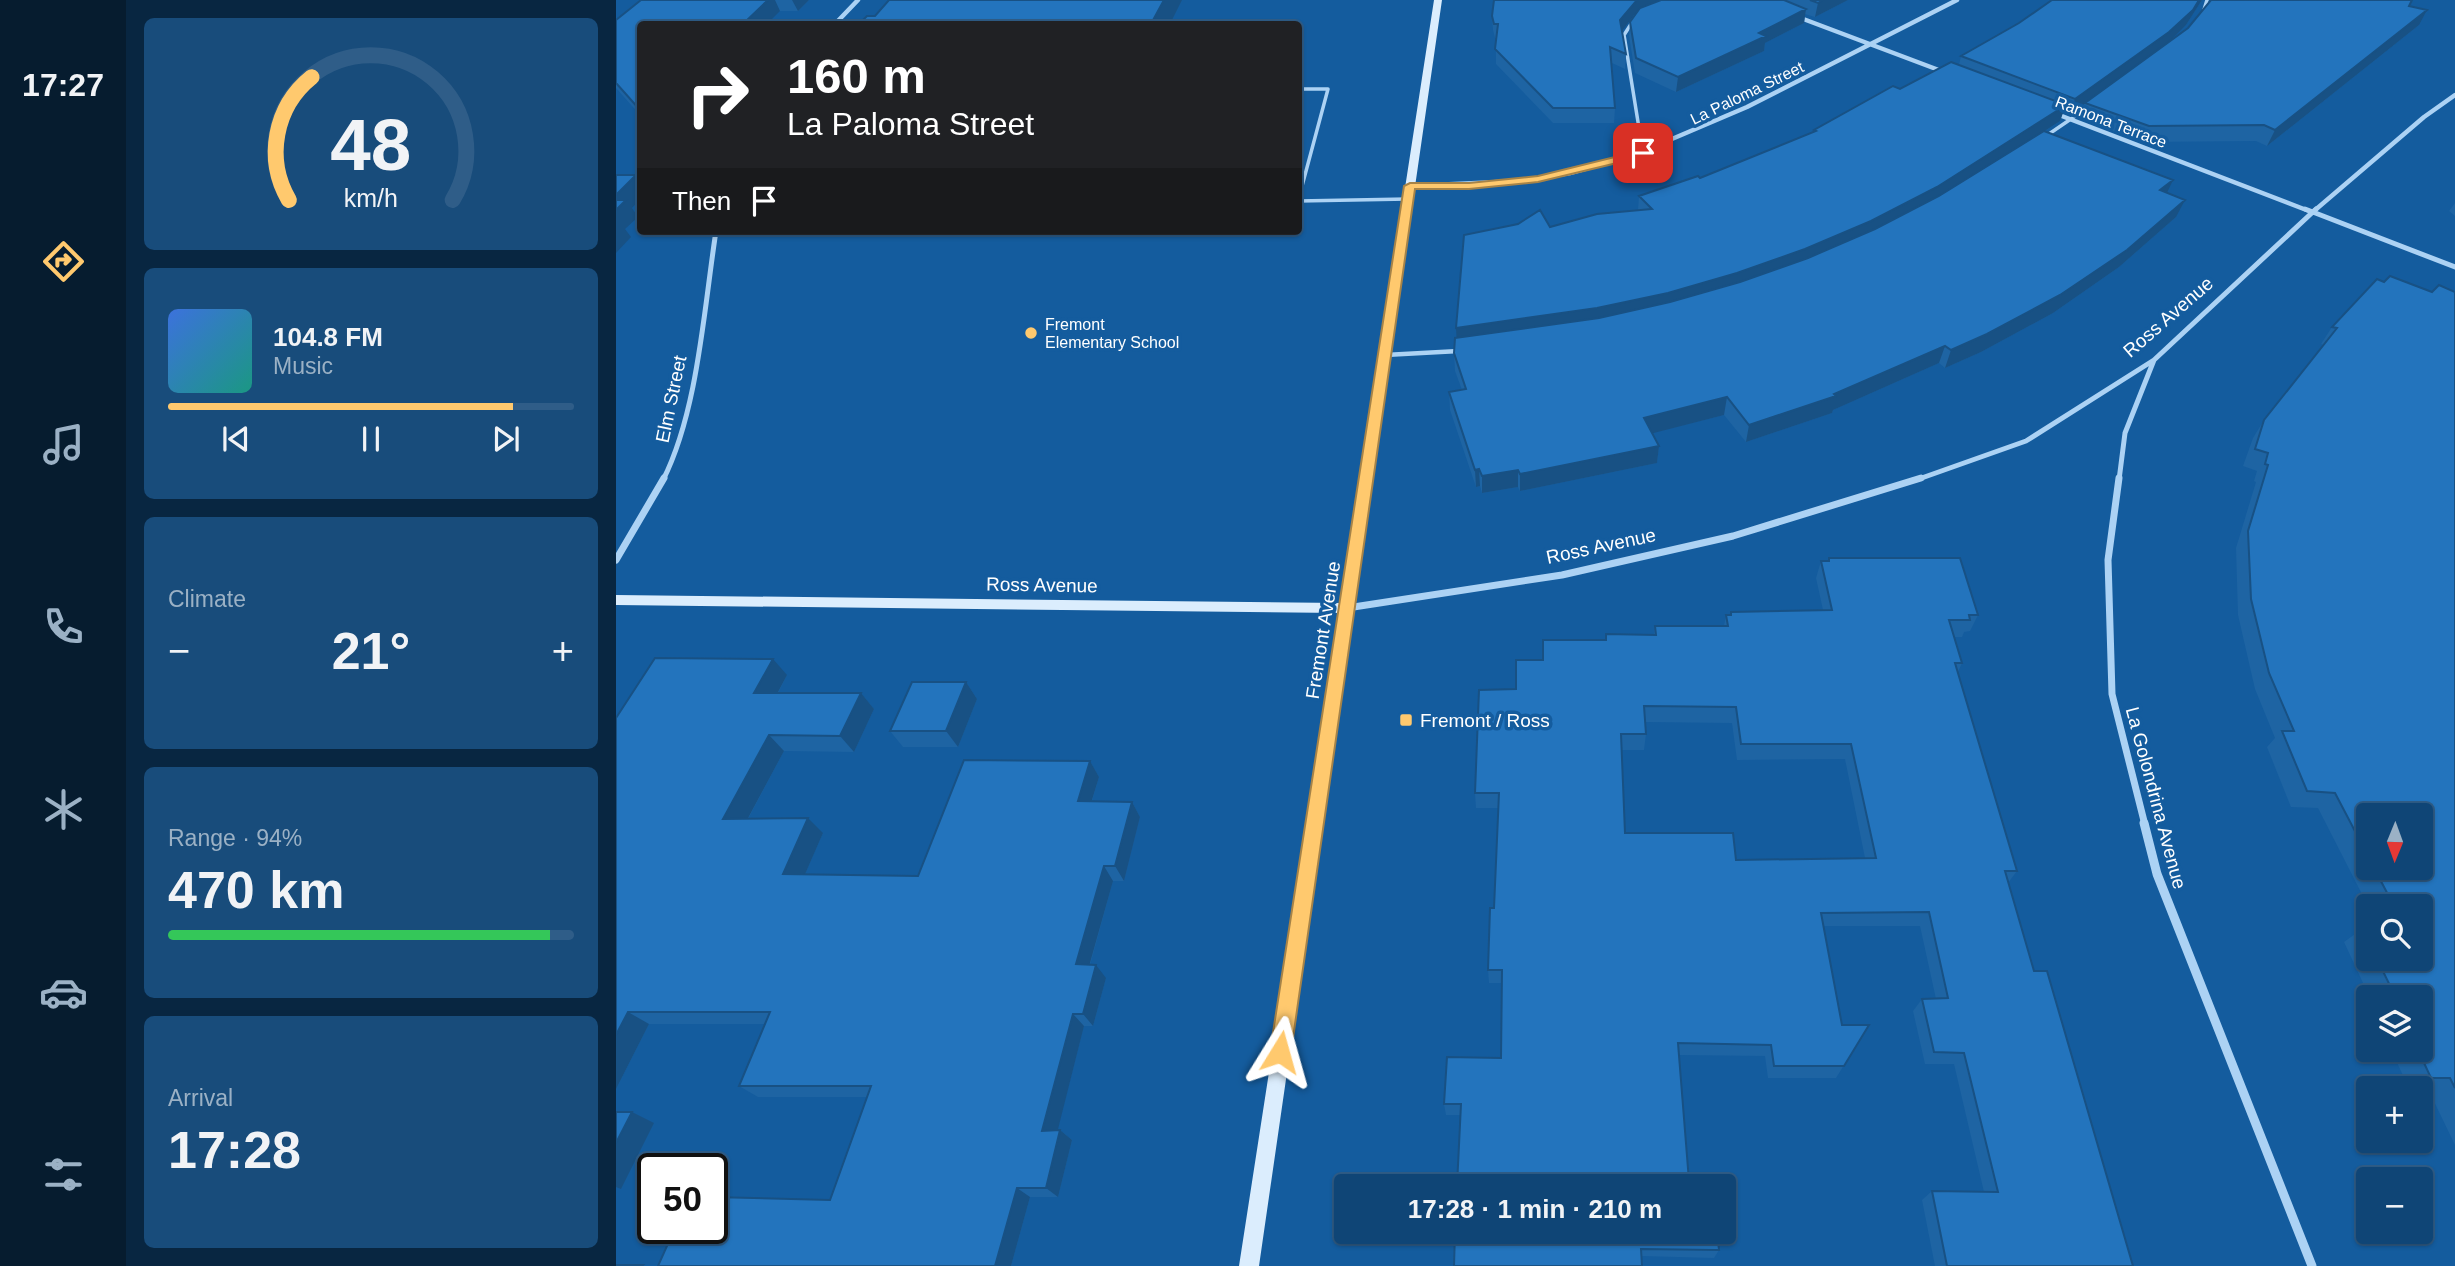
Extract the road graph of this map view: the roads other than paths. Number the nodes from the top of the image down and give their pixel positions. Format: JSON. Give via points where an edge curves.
{"nodes":[{"id":1,"x":858,"y":0,"type":"edge"},
{"id":2,"x":1438,"y":0,"type":"edge"},
{"id":3,"x":1957,"y":0,"type":"edge"},
{"id":4,"x":2207,"y":0,"type":"edge"},
{"id":5,"x":1794,"y":15,"type":"edge"},
{"id":6,"x":1636,"y":19,"type":"edge"},
{"id":7,"x":2196,"y":20,"type":"edge"},
{"id":8,"x":838,"y":21,"type":"edge"},
{"id":9,"x":1873,"y":45,"type":"junction"},
{"id":10,"x":1950,"y":74,"type":"edge"},
{"id":11,"x":1302,"y":89,"type":"edge"},
{"id":12,"x":2455,"y":95,"type":"edge"},
{"id":13,"x":2090,"y":106,"type":"edge"},
{"id":14,"x":2047,"y":111,"type":"edge"},
{"id":15,"x":2071,"y":120,"type":"junction"},
{"id":16,"x":2038,"y":141,"type":"edge"},
{"id":17,"x":1643,"y":153,"type":"junction"},
{"id":18,"x":1302,"y":186,"type":"edge"},
{"id":19,"x":1410,"y":186,"type":"junction"},
{"id":20,"x":1408,"y":199,"type":"junction"},
{"id":21,"x":1302,"y":201,"type":"edge"},
{"id":22,"x":2314,"y":212,"type":"junction"},
{"id":23,"x":715,"y":235,"type":"edge"},
{"id":24,"x":2455,"y":267,"type":"edge"},
{"id":25,"x":1465,"y":351,"type":"edge"},
{"id":26,"x":1385,"y":355,"type":"junction"},
{"id":27,"x":2154,"y":360,"type":"junction"},
{"id":28,"x":616,"y":560,"type":"edge"},
{"id":29,"x":616,"y":600,"type":"edge"},
{"id":30,"x":1348,"y":608,"type":"junction"},
{"id":31,"x":1249,"y":1266,"type":"edge"},
{"id":32,"x":2312,"y":1266,"type":"edge"}],
"edges":[{"from":1,"to":8,"type":"street"},
{"from":2,"to":19,"type":"main road","name":"Fremont Avenue"},
{"from":3,"to":9,"type":"street","name":"La Paloma Street"},
{"from":4,"to":7,"type":"lane"},
{"from":5,"to":9,"type":"street"},
{"from":6,"to":17,"type":"lane","via":[[1624,35]]},
{"from":9,"to":10,"type":"street"},
{"from":9,"to":17,"type":"street","name":"La Paloma Street"},
{"from":11,"to":18,"type":"lane","via":[[1328,89]]},
{"from":12,"to":22,"type":"street","name":"Ross Avenue"},
{"from":13,"to":15,"type":"lane"},
{"from":14,"to":15,"type":"street","name":"Ramona Terrace"},
{"from":15,"to":16,"type":"lane"},
{"from":15,"to":22,"type":"street","name":"Ramona Terrace"},
{"from":17,"to":19,"type":"street","name":"La Paloma Street","via":[[1538,179]]},
{"from":19,"to":20,"type":"main road","name":"Fremont Avenue"},
{"from":20,"to":21,"type":"lane"},
{"from":20,"to":26,"type":"main road","name":"Fremont Avenue"},
{"from":22,"to":24,"type":"street","name":"Ramona Terrace"},
{"from":22,"to":27,"type":"street","name":"Ross Avenue"},
{"from":23,"to":28,"type":"street","name":"Elm Street","via":[[681,438],[656,493]]},
{"from":25,"to":26,"type":"lane"},
{"from":26,"to":30,"type":"main road","name":"Fremont Avenue"},
{"from":27,"to":30,"type":"street","name":"Ross Avenue","via":[[2026,441],[1877,494],[1733,536],[1562,575]]},
{"from":27,"to":32,"type":"street","name":"La Golondrina Avenue","via":[[2125,433],[2108,560],[2112,694],[2157,874]]},
{"from":29,"to":30,"type":"main road","name":"Ross Avenue"},
{"from":30,"to":31,"type":"main road","name":"Fremont Avenue"}]}
